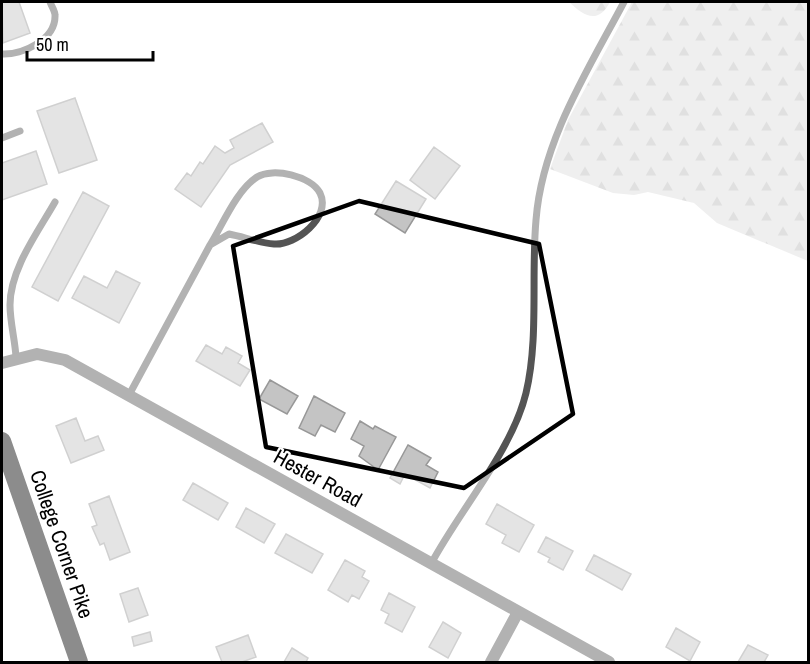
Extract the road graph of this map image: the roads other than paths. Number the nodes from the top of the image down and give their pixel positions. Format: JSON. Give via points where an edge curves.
{"nodes":[{"id":1,"x":50,"y":2,"type":"edge"},
{"id":2,"x":624,"y":2,"type":"edge"},
{"id":3,"x":2,"y":54,"type":"edge"},
{"id":4,"x":20,"y":131,"type":"dead end"},
{"id":5,"x":2,"y":138,"type":"edge"},
{"id":6,"x":55,"y":202,"type":"dead end"},
{"id":7,"x":210,"y":245,"type":"junction"},
{"id":8,"x":16,"y":357,"type":"junction"},
{"id":9,"x":2,"y":363,"type":"edge"},
{"id":10,"x":129,"y":395,"type":"junction"},
{"id":11,"x":2,"y":441,"type":"edge"},
{"id":12,"x":431,"y":564,"type":"junction"},
{"id":13,"x":518,"y":612,"type":"junction"},
{"id":14,"x":80,"y":663,"type":"edge"},
{"id":15,"x":491,"y":663,"type":"edge"},
{"id":16,"x":609,"y":663,"type":"edge"}],
"edges":[{"from":1,"to":3,"type":"lane","via":[[56,15],[50,32],[39,43]]},
{"from":2,"to":12,"type":"lane","via":[[564,115],[546,164],[536,218],[526,394],[508,437]]},
{"from":4,"to":5,"type":"lane"},
{"from":6,"to":8,"type":"lane","via":[[12,287],[10,305]]},
{"from":7,"to":7,"type":"lane","via":[[229,234],[276,245],[300,237],[315,221],[322,205],[320,194],[312,185],[292,176],[272,172],[259,176],[247,186]]},
{"from":7,"to":10,"type":"lane"},
{"from":8,"to":9,"type":"street","name":"Hester Road"},
{"from":8,"to":10,"type":"street","name":"Hester Road","via":[[37,354],[65,360]]},
{"from":10,"to":12,"type":"street","name":"Hester Road"},
{"from":11,"to":14,"type":"highway","name":"College Corner Pike"},
{"from":12,"to":13,"type":"street","name":"Hester Road"},
{"from":13,"to":15,"type":"street"},
{"from":13,"to":16,"type":"street","name":"Hester Road"}]}
